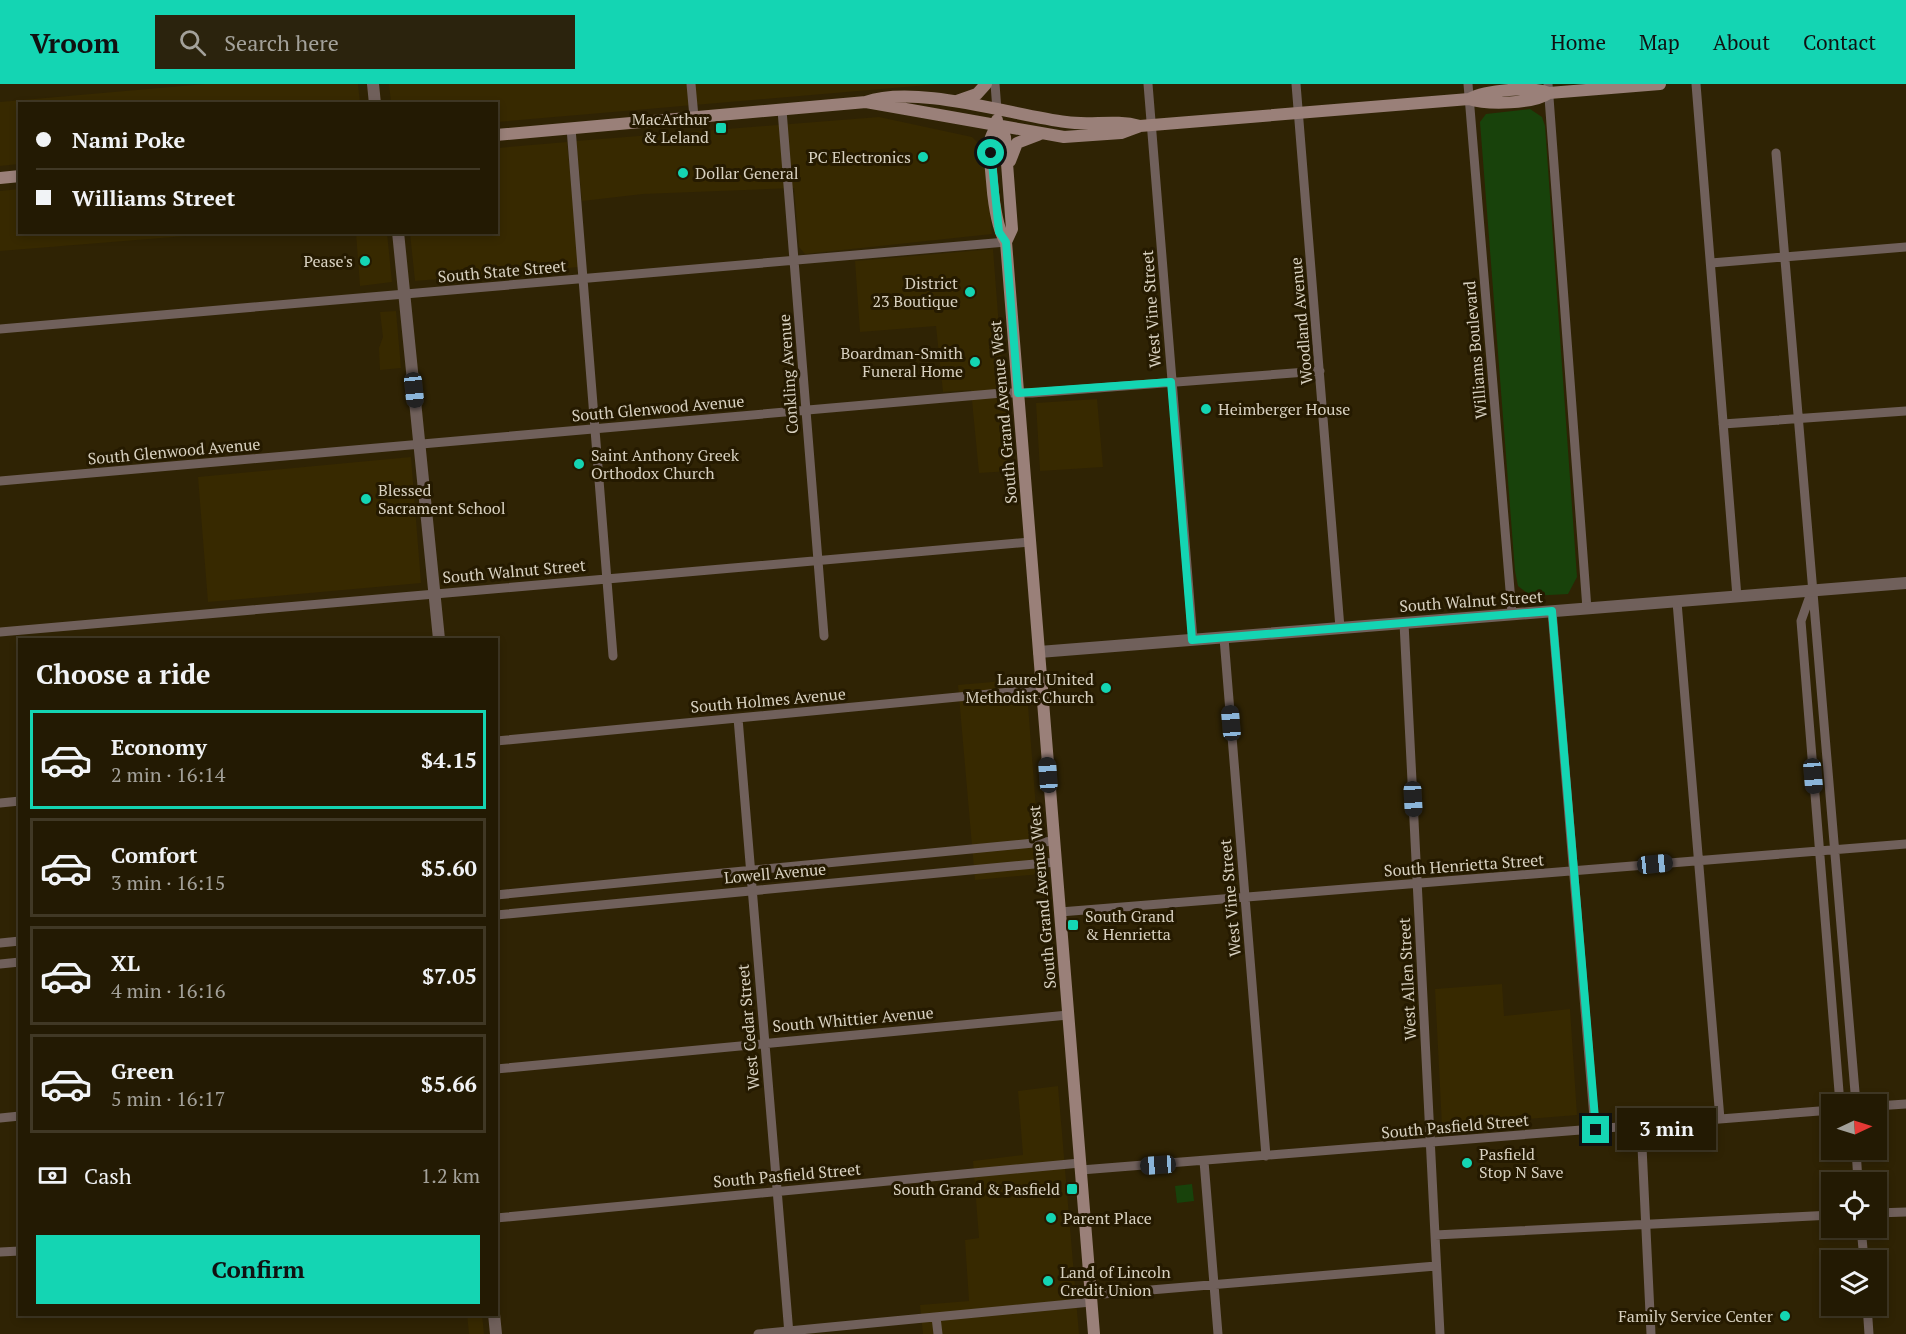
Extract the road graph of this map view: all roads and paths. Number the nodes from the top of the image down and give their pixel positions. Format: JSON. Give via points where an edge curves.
{"nodes":[{"id":1,"x":373,"y":84,"type":"edge"},
{"id":2,"x":691,"y":84,"type":"edge"},
{"id":3,"x":986,"y":84,"type":"edge"},
{"id":4,"x":995,"y":84,"type":"edge"},
{"id":5,"x":1148,"y":84,"type":"edge"},
{"id":6,"x":1296,"y":84,"type":"edge"},
{"id":7,"x":1468,"y":84,"type":"edge"},
{"id":8,"x":1660,"y":84,"type":"edge"},
{"id":9,"x":1696,"y":84,"type":"edge"},
{"id":10,"x":1555,"y":88,"type":"edge"},
{"id":11,"x":1469,"y":99,"type":"junction"},
{"id":12,"x":957,"y":101,"type":"junction"},
{"id":13,"x":375,"y":102,"type":"edge"},
{"id":14,"x":866,"y":102,"type":"junction"},
{"id":15,"x":782,"y":110,"type":"junction"},
{"id":16,"x":997,"y":110,"type":"junction"},
{"id":17,"x":1299,"y":113,"type":"junction"},
{"id":18,"x":694,"y":117,"type":"junction"},
{"id":19,"x":997,"y":126,"type":"junction"},
{"id":20,"x":1145,"y":126,"type":"junction"},
{"id":21,"x":571,"y":128,"type":"junction"},
{"id":22,"x":1041,"y":134,"type":"junction"},
{"id":23,"x":498,"y":135,"type":"edge"},
{"id":24,"x":1776,"y":153,"type":"dead end"},
{"id":25,"x":18,"y":176,"type":"edge"},
{"id":26,"x":0,"y":178,"type":"edge"},
{"id":27,"x":1008,"y":178,"type":"junction"},
{"id":28,"x":398,"y":234,"type":"edge"},
{"id":29,"x":1006,"y":242,"type":"junction"},
{"id":30,"x":1906,"y":247,"type":"edge"},
{"id":31,"x":1785,"y":257,"type":"junction"},
{"id":32,"x":794,"y":261,"type":"junction"},
{"id":33,"x":1711,"y":263,"type":"junction"},
{"id":34,"x":584,"y":279,"type":"junction"},
{"id":35,"x":405,"y":294,"type":"junction"},
{"id":36,"x":0,"y":329,"type":"edge"},
{"id":37,"x":1320,"y":371,"type":"junction"},
{"id":38,"x":1171,"y":382,"type":"junction"},
{"id":39,"x":1018,"y":393,"type":"junction"},
{"id":40,"x":806,"y":411,"type":"junction"},
{"id":41,"x":1906,"y":411,"type":"edge"},
{"id":42,"x":1797,"y":419,"type":"junction"},
{"id":43,"x":1724,"y":424,"type":"junction"},
{"id":44,"x":596,"y":429,"type":"junction"},
{"id":45,"x":420,"y":444,"type":"junction"},
{"id":46,"x":0,"y":481,"type":"edge"},
{"id":47,"x":1030,"y":542,"type":"junction"},
{"id":48,"x":818,"y":561,"type":"junction"},
{"id":49,"x":607,"y":579,"type":"junction"},
{"id":50,"x":1906,"y":583,"type":"edge"},
{"id":51,"x":1812,"y":591,"type":"junction"},
{"id":52,"x":434,"y":594,"type":"junction"},
{"id":53,"x":1737,"y":597,"type":"junction"},
{"id":54,"x":1677,"y":602,"type":"junction"},
{"id":55,"x":1587,"y":609,"type":"junction"},
{"id":56,"x":1552,"y":611,"type":"junction"},
{"id":57,"x":1512,"y":614,"type":"junction"},
{"id":58,"x":1404,"y":623,"type":"junction"},
{"id":59,"x":1340,"y":628,"type":"junction"},
{"id":60,"x":0,"y":632,"type":"edge"},
{"id":61,"x":824,"y":636,"type":"dead end"},
{"id":62,"x":439,"y":638,"type":"edge"},
{"id":63,"x":1224,"y":638,"type":"junction"},
{"id":64,"x":1192,"y":640,"type":"junction"},
{"id":65,"x":1039,"y":652,"type":"junction"},
{"id":66,"x":613,"y":656,"type":"dead end"},
{"id":67,"x":1042,"y":689,"type":"junction"},
{"id":68,"x":738,"y":718,"type":"junction"},
{"id":69,"x":498,"y":741,"type":"edge"},
{"id":70,"x":18,"y":801,"type":"edge"},
{"id":71,"x":0,"y":803,"type":"edge"},
{"id":72,"x":1054,"y":841,"type":"junction"},
{"id":73,"x":1906,"y":844,"type":"edge"},
{"id":74,"x":1835,"y":849,"type":"junction"},
{"id":75,"x":1818,"y":850,"type":"junction"},
{"id":76,"x":1699,"y":860,"type":"junction"},
{"id":77,"x":1056,"y":862,"type":"junction"},
{"id":78,"x":751,"y":871,"type":"junction"},
{"id":79,"x":1574,"y":871,"type":"junction"},
{"id":80,"x":1418,"y":883,"type":"junction"},
{"id":81,"x":752,"y":891,"type":"junction"},
{"id":82,"x":498,"y":895,"type":"edge"},
{"id":83,"x":1245,"y":897,"type":"junction"},
{"id":84,"x":1060,"y":912,"type":"junction"},
{"id":85,"x":498,"y":915,"type":"edge"},
{"id":86,"x":18,"y":942,"type":"edge"},
{"id":87,"x":0,"y":944,"type":"edge"},
{"id":88,"x":18,"y":962,"type":"edge"},
{"id":89,"x":0,"y":964,"type":"edge"},
{"id":90,"x":1068,"y":1015,"type":"junction"},
{"id":91,"x":764,"y":1043,"type":"junction"},
{"id":92,"x":498,"y":1069,"type":"edge"},
{"id":93,"x":1839,"y":1094,"type":"edge"},
{"id":94,"x":1855,"y":1094,"type":"edge"},
{"id":95,"x":1906,"y":1104,"type":"edge"},
{"id":96,"x":1887,"y":1105,"type":"edge"},
{"id":97,"x":1821,"y":1111,"type":"edge"},
{"id":98,"x":18,"y":1116,"type":"edge"},
{"id":99,"x":0,"y":1118,"type":"edge"},
{"id":100,"x":1720,"y":1119,"type":"junction"},
{"id":101,"x":1641,"y":1126,"type":"junction"},
{"id":102,"x":1596,"y":1130,"type":"junction"},
{"id":103,"x":1430,"y":1143,"type":"junction"},
{"id":104,"x":1266,"y":1156,"type":"junction"},
{"id":105,"x":1204,"y":1161,"type":"junction"},
{"id":106,"x":1081,"y":1167,"type":"junction"},
{"id":107,"x":778,"y":1191,"type":"junction"},
{"id":108,"x":1906,"y":1212,"type":"edge"},
{"id":109,"x":1887,"y":1213,"type":"edge"},
{"id":110,"x":1821,"y":1216,"type":"edge"},
{"id":111,"x":498,"y":1218,"type":"edge"},
{"id":112,"x":1646,"y":1224,"type":"junction"},
{"id":113,"x":1435,"y":1235,"type":"junction"},
{"id":114,"x":18,"y":1251,"type":"edge"},
{"id":115,"x":0,"y":1252,"type":"edge"},
{"id":116,"x":1436,"y":1266,"type":"junction"},
{"id":117,"x":1214,"y":1284,"type":"junction"},
{"id":118,"x":1091,"y":1298,"type":"junction"},
{"id":119,"x":494,"y":1316,"type":"edge"},
{"id":120,"x":1868,"y":1316,"type":"edge"},
{"id":121,"x":936,"y":1317,"type":"junction"},
{"id":122,"x":789,"y":1332,"type":"edge"},
{"id":123,"x":496,"y":1334,"type":"edge"},
{"id":124,"x":758,"y":1334,"type":"edge"},
{"id":125,"x":938,"y":1334,"type":"edge"},
{"id":126,"x":1094,"y":1334,"type":"edge"},
{"id":127,"x":1218,"y":1334,"type":"edge"},
{"id":128,"x":1440,"y":1334,"type":"edge"},
{"id":129,"x":1651,"y":1334,"type":"edge"},
{"id":130,"x":1869,"y":1334,"type":"edge"}],
"edges":[{"from":1,"to":13,"type":"street"},
{"from":2,"to":18,"type":"street"},
{"from":3,"to":12,"type":"main road","via":[[977,94]]},
{"from":4,"to":16,"type":"street","name":"South Grand Avenue West"},
{"from":5,"to":20,"type":"street","name":"West Vine Street"},
{"from":6,"to":17,"type":"street","name":"Woodland Avenue"},
{"from":7,"to":11,"type":"street","name":"Williams Boulevard"},
{"from":8,"to":10,"type":"main road"},
{"from":9,"to":33,"type":"street"},
{"from":10,"to":11,"type":"main road","via":[[1540,99],[1482,103]]},
{"from":10,"to":55,"type":"street"},
{"from":11,"to":17,"type":"main road"},
{"from":11,"to":57,"type":"street","name":"Williams Boulevard"},
{"from":12,"to":14,"type":"main road","via":[[898,96]]},
{"from":12,"to":16,"type":"main road"},
{"from":14,"to":15,"type":"main road"},
{"from":14,"to":19,"type":"main road"},
{"from":15,"to":18,"type":"main road"},
{"from":15,"to":32,"type":"street","name":"Conkling Avenue"},
{"from":16,"to":19,"type":"main road","name":"South Grand Avenue West"},
{"from":16,"to":20,"type":"main road","via":[[1067,122],[1120,121]]},
{"from":17,"to":20,"type":"main road"},
{"from":17,"to":37,"type":"street","name":"Woodland Avenue"},
{"from":18,"to":21,"type":"main road"},
{"from":19,"to":22,"type":"main road"},
{"from":19,"to":27,"type":"main road","name":"South Grand Avenue West","via":[[1005,137]]},
{"from":19,"to":29,"type":"main road","name":"South Grand Avenue West","via":[[990,138],[992,167],[999,232]]},
{"from":20,"to":22,"type":"main road","via":[[1090,137]]},
{"from":20,"to":38,"type":"street","name":"West Vine Street"},
{"from":21,"to":23,"type":"main road"},
{"from":21,"to":34,"type":"street"},
{"from":22,"to":27,"type":"main road","via":[[1017,143],[1011,152]]},
{"from":24,"to":31,"type":"street"},
{"from":25,"to":26,"type":"main road"},
{"from":27,"to":29,"type":"main road","name":"South Grand Avenue West","via":[[1012,229]]},
{"from":28,"to":35,"type":"street"},
{"from":29,"to":32,"type":"street","name":"South State Street"},
{"from":29,"to":39,"type":"main road","name":"South Grand Avenue West"},
{"from":30,"to":31,"type":"street"},
{"from":31,"to":33,"type":"street"},
{"from":31,"to":42,"type":"street"},
{"from":32,"to":34,"type":"street","name":"South State Street"},
{"from":32,"to":40,"type":"street","name":"Conkling Avenue"},
{"from":33,"to":43,"type":"street"},
{"from":34,"to":35,"type":"street","name":"South State Street"},
{"from":34,"to":44,"type":"street"},
{"from":35,"to":36,"type":"street","name":"South State Street"},
{"from":35,"to":45,"type":"street"},
{"from":37,"to":38,"type":"street","name":"South Glenwood Avenue"},
{"from":37,"to":59,"type":"street","name":"Woodland Avenue"},
{"from":38,"to":39,"type":"street","name":"South Glenwood Avenue"},
{"from":38,"to":64,"type":"street","name":"West Vine Street"},
{"from":39,"to":40,"type":"street","name":"South Glenwood Avenue"},
{"from":39,"to":47,"type":"main road","name":"South Grand Avenue West"},
{"from":40,"to":44,"type":"street","name":"South Glenwood Avenue"},
{"from":40,"to":48,"type":"street","name":"Conkling Avenue"},
{"from":41,"to":42,"type":"street"},
{"from":42,"to":43,"type":"street"},
{"from":42,"to":51,"type":"street"},
{"from":43,"to":53,"type":"street"},
{"from":44,"to":45,"type":"street","name":"South Glenwood Avenue"},
{"from":44,"to":49,"type":"street"},
{"from":45,"to":46,"type":"street","name":"South Glenwood Avenue"},
{"from":45,"to":52,"type":"street"},
{"from":47,"to":48,"type":"street","name":"South Walnut Street"},
{"from":47,"to":65,"type":"main road","name":"South Grand Avenue West"},
{"from":48,"to":49,"type":"street","name":"South Walnut Street"},
{"from":48,"to":61,"type":"street","name":"Conkling Avenue"},
{"from":49,"to":52,"type":"street","name":"South Walnut Street"},
{"from":49,"to":66,"type":"street"},
{"from":50,"to":51,"type":"street","name":"South Walnut Street"},
{"from":51,"to":53,"type":"street","name":"South Walnut Street"},
{"from":51,"to":74,"type":"street"},
{"from":51,"to":75,"type":"street","via":[[1801,621]]},
{"from":52,"to":60,"type":"street","name":"South Walnut Street"},
{"from":52,"to":62,"type":"street"},
{"from":53,"to":54,"type":"street","name":"South Walnut Street"},
{"from":54,"to":55,"type":"street","name":"South Walnut Street"},
{"from":54,"to":76,"type":"street"},
{"from":55,"to":56,"type":"street","name":"South Walnut Street"},
{"from":56,"to":57,"type":"street","name":"South Walnut Street"},
{"from":56,"to":79,"type":"street"},
{"from":57,"to":58,"type":"street","name":"South Walnut Street"},
{"from":58,"to":59,"type":"street","name":"South Walnut Street"},
{"from":58,"to":80,"type":"street","name":"West Allen Street"},
{"from":59,"to":63,"type":"street","name":"South Walnut Street"},
{"from":63,"to":64,"type":"street","name":"South Walnut Street"},
{"from":63,"to":83,"type":"street","name":"West Vine Street"},
{"from":64,"to":65,"type":"street","name":"South Walnut Street"},
{"from":65,"to":67,"type":"main road","name":"South Grand Avenue West"},
{"from":67,"to":68,"type":"street","name":"South Holmes Avenue"},
{"from":67,"to":72,"type":"main road","name":"South Grand Avenue West"},
{"from":68,"to":69,"type":"street","name":"South Holmes Avenue"},
{"from":68,"to":78,"type":"street","name":"West Cedar Street"},
{"from":70,"to":71,"type":"street"},
{"from":72,"to":77,"type":"main road","name":"South Grand Avenue West"},
{"from":72,"to":78,"type":"street","name":"Lowell Avenue"},
{"from":73,"to":74,"type":"street","name":"South Henrietta Street"},
{"from":74,"to":75,"type":"street","name":"South Henrietta Street"},
{"from":74,"to":94,"type":"street"},
{"from":75,"to":76,"type":"street","name":"South Henrietta Street"},
{"from":75,"to":93,"type":"street"},
{"from":76,"to":79,"type":"street","name":"South Henrietta Street"},
{"from":76,"to":100,"type":"street"},
{"from":77,"to":81,"type":"street","name":"Lowell Avenue"},
{"from":77,"to":84,"type":"main road","name":"South Grand Avenue West"},
{"from":78,"to":81,"type":"street","name":"West Cedar Street"},
{"from":78,"to":82,"type":"street","name":"Lowell Avenue"},
{"from":79,"to":80,"type":"street","name":"South Henrietta Street"},
{"from":79,"to":102,"type":"street"},
{"from":80,"to":83,"type":"street","name":"South Henrietta Street"},
{"from":80,"to":103,"type":"street","name":"West Allen Street"},
{"from":81,"to":85,"type":"street","name":"Lowell Avenue"},
{"from":81,"to":91,"type":"street","name":"West Cedar Street"},
{"from":83,"to":84,"type":"street","name":"South Henrietta Street"},
{"from":83,"to":104,"type":"street","name":"West Vine Street"},
{"from":84,"to":90,"type":"main road","name":"South Grand Avenue West"},
{"from":86,"to":87,"type":"street"},
{"from":88,"to":89,"type":"street"},
{"from":90,"to":91,"type":"street","name":"South Whittier Avenue"},
{"from":90,"to":106,"type":"main road","name":"South Grand Avenue West"},
{"from":91,"to":92,"type":"street","name":"South Whittier Avenue"},
{"from":91,"to":107,"type":"street","name":"West Cedar Street"},
{"from":95,"to":96,"type":"street"},
{"from":97,"to":100,"type":"street","name":"South Pasfield Street"},
{"from":98,"to":99,"type":"street"},
{"from":100,"to":101,"type":"street","name":"South Pasfield Street"},
{"from":101,"to":102,"type":"street","name":"South Pasfield Street"},
{"from":101,"to":112,"type":"street"},
{"from":102,"to":103,"type":"street","name":"South Pasfield Street"},
{"from":103,"to":104,"type":"street","name":"South Pasfield Street"},
{"from":103,"to":113,"type":"street","name":"West Allen Street"},
{"from":104,"to":105,"type":"street","name":"South Pasfield Street"},
{"from":105,"to":106,"type":"street","name":"South Pasfield Street"},
{"from":105,"to":117,"type":"street"},
{"from":106,"to":107,"type":"street","name":"South Pasfield Street"},
{"from":106,"to":118,"type":"main road","name":"South Grand Avenue West"},
{"from":107,"to":111,"type":"street","name":"South Pasfield Street"},
{"from":107,"to":122,"type":"street","name":"West Cedar Street"},
{"from":108,"to":109,"type":"street"},
{"from":110,"to":112,"type":"street"},
{"from":112,"to":113,"type":"street"},
{"from":112,"to":129,"type":"street"},
{"from":113,"to":116,"type":"street","name":"West Allen Street"},
{"from":114,"to":115,"type":"street"},
{"from":116,"to":117,"type":"street"},
{"from":116,"to":128,"type":"street","name":"West Allen Street"},
{"from":117,"to":118,"type":"street"},
{"from":117,"to":127,"type":"street"},
{"from":118,"to":121,"type":"street"},
{"from":118,"to":126,"type":"main road","name":"South Grand Avenue West"},
{"from":119,"to":123,"type":"street"},
{"from":120,"to":130,"type":"street"},
{"from":121,"to":122,"type":"street"},
{"from":121,"to":125,"type":"street"},
{"from":122,"to":124,"type":"street"}]}
